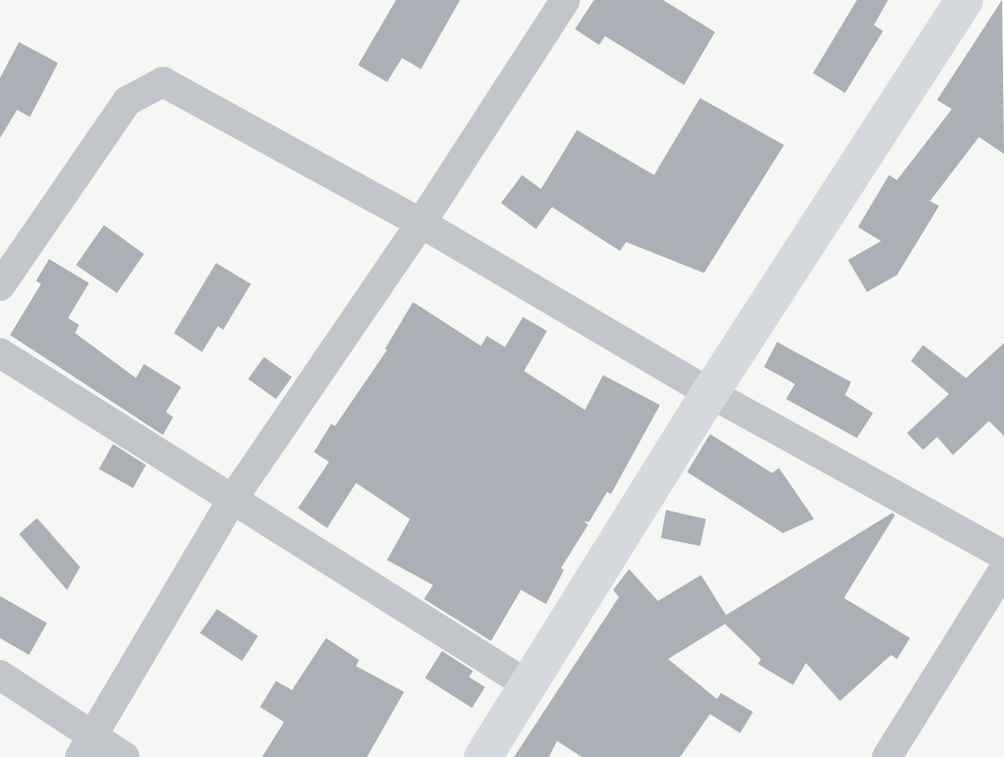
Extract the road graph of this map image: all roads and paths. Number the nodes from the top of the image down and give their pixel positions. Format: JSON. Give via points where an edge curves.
{"nodes":[{"id":1,"x":565,"y":0,"type":"edge"},
{"id":2,"x":964,"y":0,"type":"edge"},
{"id":3,"x":421,"y":223,"type":"junction"},
{"id":4,"x":0,"y":286,"type":"edge"},
{"id":5,"x":0,"y":353,"type":"edge"},
{"id":6,"x":710,"y":393,"type":"junction"},
{"id":7,"x":234,"y":498,"type":"junction"},
{"id":8,"x":1004,"y":555,"type":"edge"},
{"id":9,"x":1004,"y":569,"type":"edge"},
{"id":10,"x":0,"y":675,"type":"edge"},
{"id":11,"x":528,"y":685,"type":"junction"},
{"id":12,"x":85,"y":747,"type":"edge"},
{"id":13,"x":125,"y":757,"type":"edge"},
{"id":14,"x":483,"y":757,"type":"edge"},
{"id":15,"x":887,"y":757,"type":"edge"}],
"edges":[{"from":1,"to":3,"type":"street"},
{"from":2,"to":6,"type":"street"},
{"from":3,"to":4,"type":"street","via":[[163,82],[127,101]]},
{"from":3,"to":6,"type":"street"},
{"from":3,"to":7,"type":"street"},
{"from":5,"to":7,"type":"street"},
{"from":6,"to":8,"type":"street"},
{"from":6,"to":11,"type":"street"},
{"from":7,"to":11,"type":"street"},
{"from":7,"to":12,"type":"street"},
{"from":9,"to":15,"type":"street"},
{"from":10,"to":12,"type":"street"},
{"from":11,"to":14,"type":"street"},
{"from":12,"to":13,"type":"street"}]}
